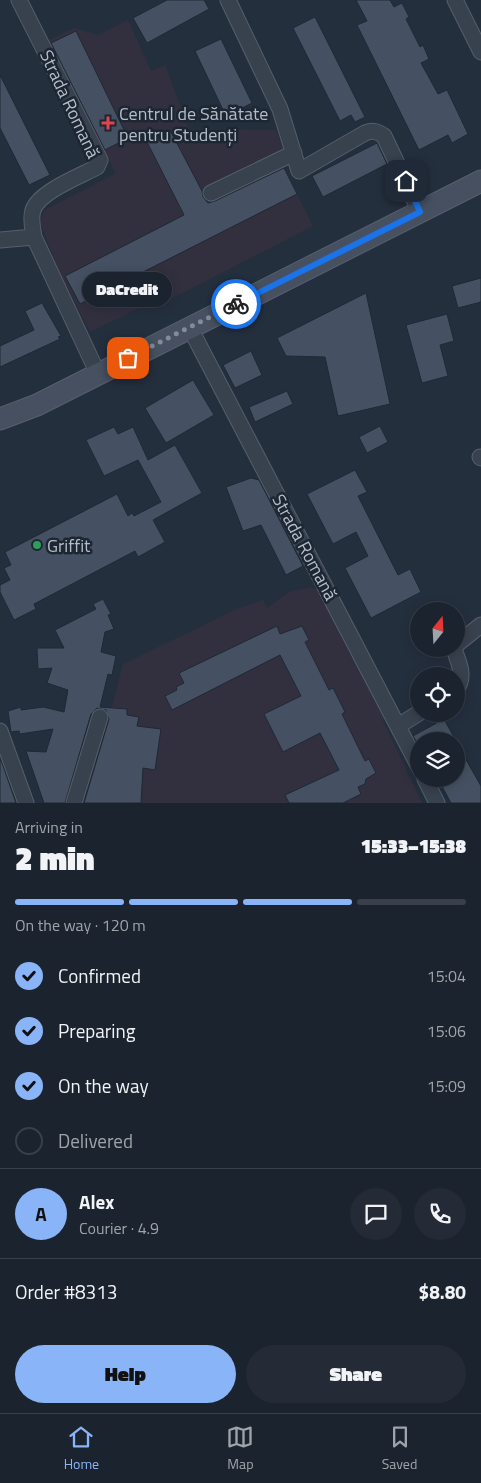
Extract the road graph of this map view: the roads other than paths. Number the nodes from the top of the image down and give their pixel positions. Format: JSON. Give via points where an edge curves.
{"nodes":[{"id":1,"x":19,"y":0,"type":"edge"},
{"id":2,"x":228,"y":0,"type":"edge"},
{"id":3,"x":455,"y":0,"type":"edge"},
{"id":4,"x":481,"y":52,"type":"edge"},
{"id":5,"x":294,"y":153,"type":"junction"},
{"id":6,"x":481,"y":181,"type":"edge"},
{"id":7,"x":211,"y":193,"type":"dead end"},
{"id":8,"x":420,"y":212,"type":"junction"},
{"id":9,"x":34,"y":237,"type":"junction"},
{"id":10,"x":0,"y":240,"type":"edge"},
{"id":11,"x":190,"y":328,"type":"junction"},
{"id":12,"x":98,"y":374,"type":"junction"},
{"id":13,"x":0,"y":419,"type":"edge"},
{"id":14,"x":481,"y":625,"type":"edge"},
{"id":15,"x":465,"y":638,"type":"edge"},
{"id":16,"x":100,"y":717,"type":"dead end"},
{"id":17,"x":410,"y":719,"type":"edge"},
{"id":18,"x":398,"y":726,"type":"junction"},
{"id":19,"x":0,"y":731,"type":"edge"},
{"id":20,"x":410,"y":749,"type":"edge"},
{"id":21,"x":429,"y":787,"type":"edge"},
{"id":22,"x":26,"y":803,"type":"edge"},
{"id":23,"x":74,"y":803,"type":"edge"},
{"id":24,"x":437,"y":803,"type":"edge"}],
"edges":[{"from":1,"to":9,"type":"street","name":"Strada Romană","via":[[100,160],[97,167],[46,195],[36,204],[32,217]]},
{"from":2,"to":5,"type":"street","via":[[280,109]]},
{"from":3,"to":4,"type":"street"},
{"from":5,"to":7,"type":"street"},
{"from":5,"to":8,"type":"street","via":[[300,171],[365,133],[378,131],[384,136]]},
{"from":6,"to":8,"type":"main road"},
{"from":8,"to":11,"type":"main road"},
{"from":9,"to":10,"type":"street"},
{"from":9,"to":12,"type":"street","name":"Strada Romană"},
{"from":11,"to":12,"type":"main road"},
{"from":11,"to":18,"type":"street","name":"Strada Romană"},
{"from":12,"to":13,"type":"main road","via":[[37,405]]},
{"from":14,"to":15,"type":"street"},
{"from":16,"to":23,"type":"street"},
{"from":17,"to":18,"type":"street"},
{"from":18,"to":20,"type":"street","name":"Strada Romană"},
{"from":19,"to":22,"type":"street"},
{"from":21,"to":24,"type":"street"}]}
